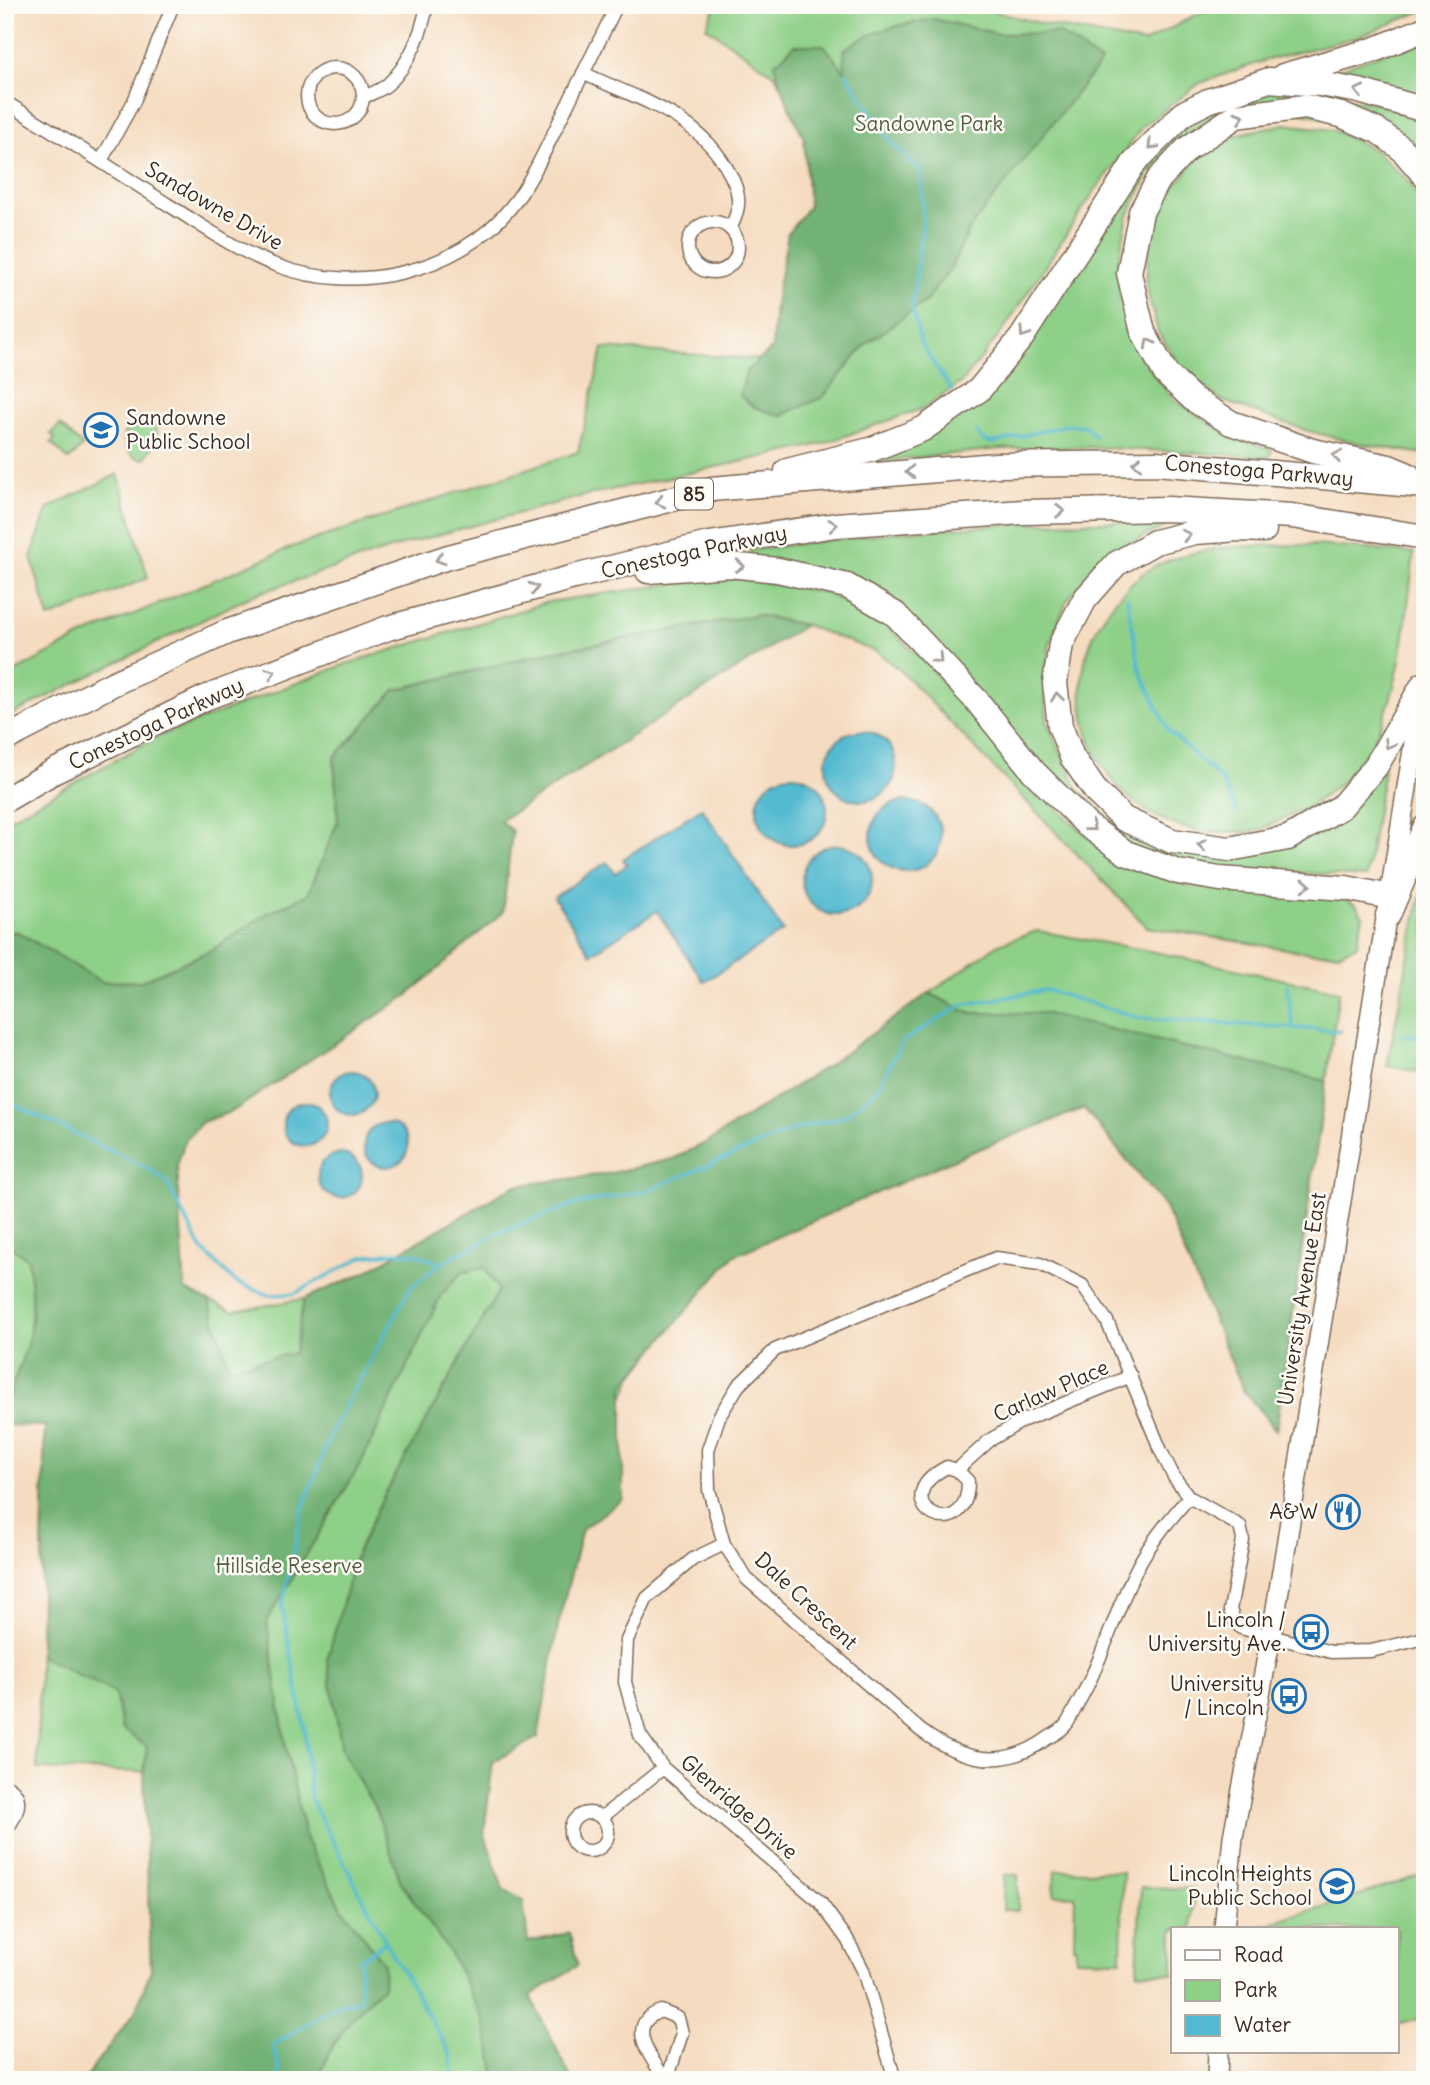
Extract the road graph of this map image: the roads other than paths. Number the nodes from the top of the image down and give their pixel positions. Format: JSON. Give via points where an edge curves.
{"nodes":[{"id":1,"x":173,"y":5,"type":"edge"},
{"id":2,"x":427,"y":5,"type":"edge"},
{"id":3,"x":617,"y":5,"type":"edge"},
{"id":4,"x":1425,"y":29,"type":"edge"},
{"id":5,"x":583,"y":73,"type":"junction"},
{"id":6,"x":1269,"y":80,"type":"junction"},
{"id":7,"x":364,"y":97,"type":"junction"},
{"id":8,"x":5,"y":102,"type":"edge"},
{"id":9,"x":1425,"y":110,"type":"edge"},
{"id":10,"x":100,"y":161,"type":"junction"},
{"id":11,"x":1425,"y":176,"type":"edge"},
{"id":12,"x":730,"y":229,"type":"junction"},
{"id":13,"x":1425,"y":484,"type":"edge"},
{"id":14,"x":711,"y":489,"type":"junction"},
{"id":15,"x":1379,"y":529,"type":"junction"},
{"id":16,"x":1425,"y":537,"type":"edge"},
{"id":17,"x":574,"y":577,"type":"junction"},
{"id":18,"x":1424,"y":680,"type":"edge"},
{"id":19,"x":5,"y":739,"type":"edge"},
{"id":20,"x":5,"y":800,"type":"edge"},
{"id":21,"x":1425,"y":828,"type":"edge"},
{"id":22,"x":1389,"y":906,"type":"junction"},
{"id":23,"x":1131,"y":1376,"type":"junction"},
{"id":24,"x":957,"y":1470,"type":"junction"},
{"id":25,"x":1189,"y":1497,"type":"junction"},
{"id":26,"x":724,"y":1544,"type":"junction"},
{"id":27,"x":1271,"y":1636,"type":"junction"},
{"id":28,"x":1425,"y":1638,"type":"edge"},
{"id":29,"x":663,"y":1768,"type":"junction"},
{"id":30,"x":5,"y":1785,"type":"edge"},
{"id":31,"x":601,"y":1818,"type":"dead end"},
{"id":32,"x":5,"y":1832,"type":"edge"},
{"id":33,"x":1224,"y":1927,"type":"edge"},
{"id":34,"x":1218,"y":2054,"type":"edge"},
{"id":35,"x":666,"y":2080,"type":"edge"},
{"id":36,"x":895,"y":2080,"type":"edge"},
{"id":37,"x":1217,"y":2080,"type":"edge"}],
"edges":[{"from":1,"to":10,"type":"street","via":[[134,101]]},
{"from":2,"to":7,"type":"street","via":[[406,64],[387,86]]},
{"from":3,"to":5,"type":"street","name":"Sandowne Drive"},
{"from":4,"to":6,"type":"highway","via":[[1376,49]]},
{"from":5,"to":10,"type":"street","name":"Sandowne Drive","via":[[530,181],[509,209],[455,253],[426,267],[389,275],[335,279],[279,267],[213,233]]},
{"from":5,"to":12,"type":"street","via":[[678,117],[721,155],[737,186],[739,212]]},
{"from":9,"to":6,"type":"highway","one_way":true,"via":[[1359,91]]},
{"from":6,"to":14,"type":"highway","one_way":true,"via":[[1184,113],[1134,163],[1022,337],[979,390],[923,429],[870,450]]},
{"from":7,"to":7,"type":"street","via":[[353,119],[331,125],[312,114],[306,95],[320,72],[336,67],[356,76]]},
{"from":8,"to":10,"type":"street","name":"Sandowne Drive"},
{"from":13,"to":11,"type":"highway","one_way":true,"via":[[1389,467],[1313,451],[1231,423],[1193,399],[1166,374],[1143,332],[1129,273],[1141,212],[1159,179],[1187,149],[1236,116],[1305,107],[1341,115],[1378,131],[1401,148]]},
{"from":12,"to":12,"type":"street","via":[[738,242],[731,264],[718,272],[696,266],[688,244],[694,230],[708,222]]},
{"from":13,"to":14,"type":"highway","name":"Conestoga Parkway","number":"85","one_way":true,"via":[[1156,463],[996,465]]},
{"from":14,"to":19,"type":"highway","name":"Conestoga Parkway","number":"85","one_way":true,"via":[[449,557],[227,632]]},
{"from":15,"to":16,"type":"highway","name":"Conestoga Parkway"},
{"from":17,"to":15,"type":"highway","name":"Conestoga Parkway","one_way":true,"via":[[709,544],[836,525],[1023,512],[1168,509],[1292,516]]},
{"from":18,"to":15,"type":"highway","one_way":true,"via":[[1376,766],[1341,807],[1288,838],[1229,849],[1172,841],[1124,819],[1097,793],[1072,757],[1060,726],[1055,683],[1061,644],[1085,599],[1116,564],[1155,542],[1195,532]]},
{"from":20,"to":17,"type":"highway","name":"Conestoga Parkway","one_way":true,"via":[[205,698],[388,628]]},
{"from":17,"to":22,"type":"highway","one_way":true,"via":[[729,565],[778,570],[847,586],[895,614],[977,701],[1042,780],[1087,825],[1126,853],[1178,872],[1220,879],[1346,888]]},
{"from":18,"to":22,"type":"main road","name":"University Avenue East"},
{"from":21,"to":22,"type":"highway"},
{"from":22,"to":27,"type":"main road","name":"University Avenue East"},
{"from":23,"to":24,"type":"street","name":"Carlaw Place","via":[[1024,1420],[990,1440]]},
{"from":23,"to":25,"type":"street","name":"Dale Crescent","via":[[1161,1451]]},
{"from":23,"to":26,"type":"street","name":"Dale Crescent","via":[[1107,1321],[1082,1285],[1040,1264],[996,1258],[904,1295],[775,1350],[738,1386],[719,1417],[708,1450],[709,1490]]},
{"from":24,"to":24,"type":"street","name":"Carlaw Place","via":[[947,1466],[922,1484],[920,1498],[926,1510],[938,1517],[962,1511],[968,1497],[968,1481]]},
{"from":25,"to":26,"type":"street","name":"Dale Crescent","via":[[1139,1564],[1086,1690],[1065,1726],[1015,1755],[989,1758],[965,1756],[920,1731],[747,1579]]},
{"from":25,"to":27,"type":"street","name":"Dale Crescent","via":[[1240,1526],[1243,1540],[1230,1610],[1241,1628]]},
{"from":26,"to":29,"type":"street","name":"Glenridge Drive","via":[[693,1559],[647,1598],[627,1640],[625,1682],[640,1735]]},
{"from":27,"to":28,"type":"street","via":[[1331,1652],[1356,1653]]},
{"from":27,"to":33,"type":"main road","name":"University Avenue East","via":[[1233,1837]]},
{"from":29,"to":31,"type":"street"},
{"from":29,"to":36,"type":"street","name":"Glenridge Drive","via":[[820,1902],[847,1938],[863,1970]]},
{"from":30,"to":32,"type":"street","via":[[18,1797],[18,1814]]},
{"from":34,"to":37,"type":"main road"},
{"from":35,"to":35,"type":"street","via":[[682,2033],[678,2018],[661,2011],[650,2015],[641,2028],[641,2040]]}]}
